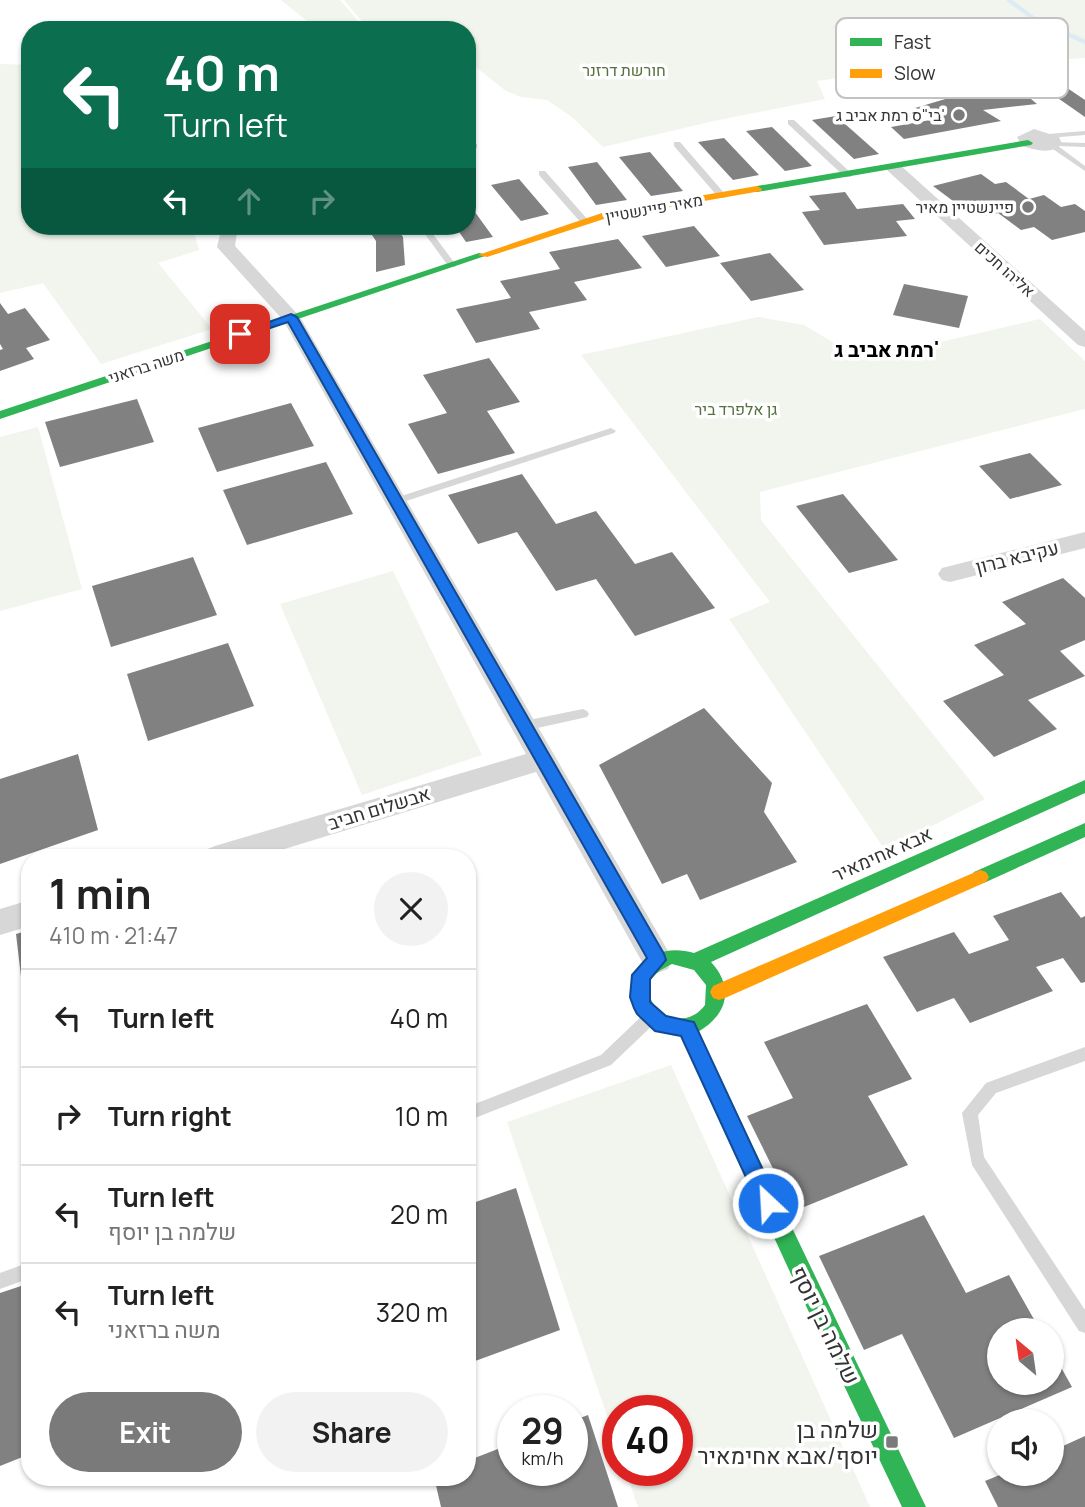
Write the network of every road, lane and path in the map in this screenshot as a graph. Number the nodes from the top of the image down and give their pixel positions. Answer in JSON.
{"nodes":[{"id":1,"x":791,"y":122,"type":"dead end"},
{"id":2,"x":1085,"y":133,"type":"edge"},
{"id":3,"x":1051,"y":142,"type":"junction"},
{"id":4,"x":1028,"y":143,"type":"joint"},
{"id":5,"x":677,"y":144,"type":"dead end"},
{"id":6,"x":1085,"y":145,"type":"edge"},
{"id":7,"x":894,"y":167,"type":"junction"},
{"id":8,"x":1085,"y":169,"type":"edge"},
{"id":9,"x":542,"y":173,"type":"dead end"},
{"id":10,"x":848,"y":175,"type":"junction"},
{"id":11,"x":722,"y":196,"type":"junction"},
{"id":12,"x":584,"y":222,"type":"junction"},
{"id":13,"x":228,"y":235,"type":"edge"},
{"id":14,"x":430,"y":235,"type":"edge"},
{"id":15,"x":452,"y":265,"type":"junction"},
{"id":16,"x":291,"y":317,"type":"junction"},
{"id":17,"x":1085,"y":341,"type":"edge"},
{"id":18,"x":0,"y":415,"type":"edge"},
{"id":19,"x":611,"y":431,"type":"dead end"},
{"id":20,"x":396,"y":501,"type":"junction"},
{"id":21,"x":1085,"y":540,"type":"edge"},
{"id":22,"x":950,"y":574,"type":"dead end"},
{"id":23,"x":583,"y":714,"type":"dead end"},
{"id":24,"x":524,"y":726,"type":"junction"},
{"id":25,"x":543,"y":759,"type":"junction"},
{"id":26,"x":1085,"y":786,"type":"edge"},
{"id":27,"x":1085,"y":830,"type":"edge"},
{"id":28,"x":245,"y":849,"type":"edge"},
{"id":29,"x":21,"y":916,"type":"edge"},
{"id":30,"x":0,"y":922,"type":"edge"},
{"id":31,"x":657,"y":960,"type":"junction"},
{"id":32,"x":696,"y":960,"type":"junction"},
{"id":33,"x":719,"y":992,"type":"junction"},
{"id":34,"x":651,"y":1017,"type":"junction"},
{"id":35,"x":687,"y":1028,"type":"junction"},
{"id":36,"x":1085,"y":1054,"type":"edge"},
{"id":37,"x":476,"y":1111,"type":"edge"},
{"id":38,"x":21,"y":1273,"type":"edge"},
{"id":39,"x":0,"y":1280,"type":"edge"},
{"id":40,"x":1085,"y":1325,"type":"edge"},
{"id":41,"x":914,"y":1507,"type":"edge"}],
"edges":[{"from":1,"to":10,"type":"lane"},
{"from":2,"to":3,"type":"lane"},
{"from":3,"to":4,"type":"street"},
{"from":3,"to":6,"type":"lane"},
{"from":3,"to":8,"type":"lane"},
{"from":4,"to":7,"type":"street","name":"מאיר פיינשטיין"},
{"from":5,"to":11,"type":"lane"},
{"from":7,"to":10,"type":"street","name":"מאיר פיינשטיין"},
{"from":7,"to":17,"type":"street","name":"אליהו חכים"},
{"from":9,"to":12,"type":"lane"},
{"from":10,"to":11,"type":"street","name":"מאיר פיינשטיין"},
{"from":11,"to":12,"type":"street","name":"מאיר פיינשטיין"},
{"from":12,"to":15,"type":"street","name":"מאיר פיינשטיין"},
{"from":13,"to":16,"type":"street"},
{"from":14,"to":15,"type":"lane"},
{"from":15,"to":16,"type":"street","name":"מאיר פיינשטיין"},
{"from":16,"to":18,"type":"street","name":"משה ברזאני"},
{"from":16,"to":20,"type":"street"},
{"from":19,"to":20,"type":"lane"},
{"from":20,"to":24,"type":"street"},
{"from":21,"to":22,"type":"street","name":"עקיבא ברון"},
{"from":23,"to":24,"type":"lane"},
{"from":24,"to":25,"type":"street"},
{"from":25,"to":28,"type":"street","name":"אבשלום חביב"},
{"from":25,"to":31,"type":"street"},
{"from":26,"to":32,"type":"street","name":"אבא אחימאיר"},
{"from":27,"to":33,"type":"street"},
{"from":29,"to":30,"type":"street"},
{"from":31,"to":32,"type":"street"},
{"from":31,"to":34,"type":"street"},
{"from":32,"to":33,"type":"street"},
{"from":33,"to":35,"type":"street"},
{"from":34,"to":35,"type":"street"},
{"from":34,"to":37,"type":"lane"},
{"from":35,"to":41,"type":"street","name":"שלמה בן יוסף"},
{"from":36,"to":40,"type":"lane"},
{"from":38,"to":39,"type":"lane"}]}
